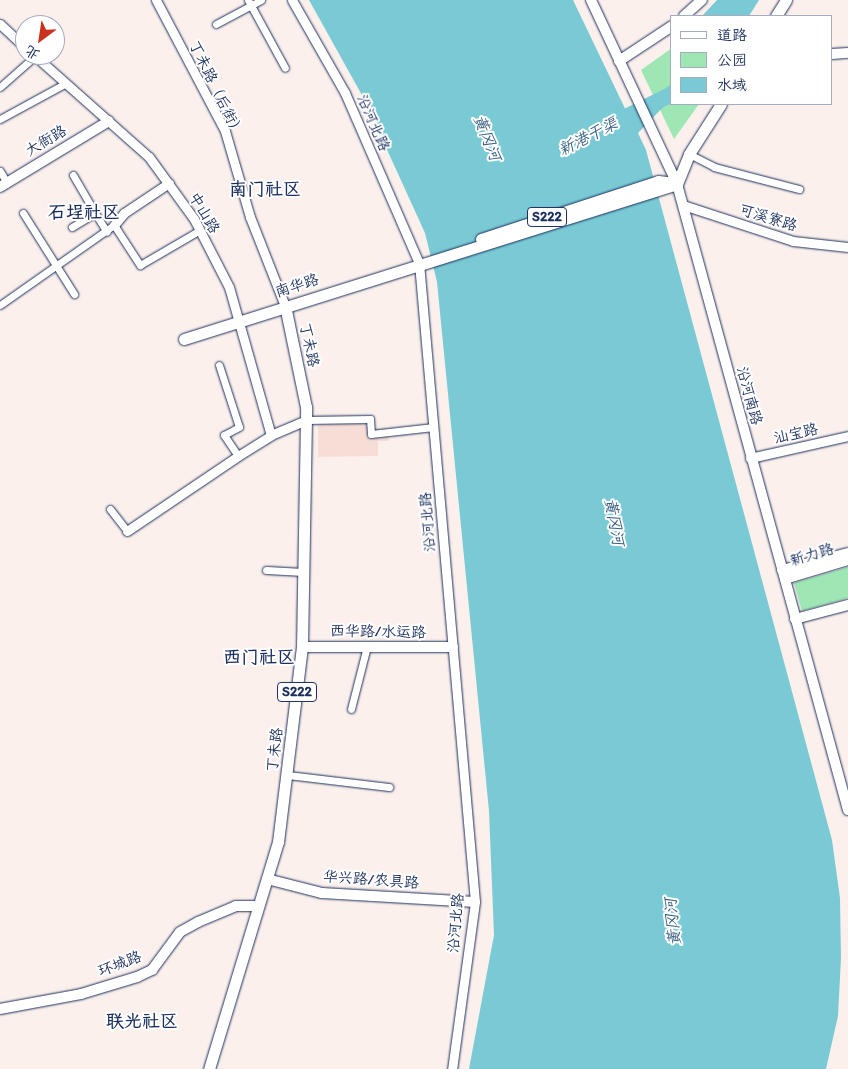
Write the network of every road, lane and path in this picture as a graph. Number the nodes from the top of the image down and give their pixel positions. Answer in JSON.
{"nodes":[{"id":1,"x":156,"y":0,"type":"edge"},
{"id":2,"x":262,"y":0,"type":"edge"},
{"id":3,"x":292,"y":0,"type":"edge"},
{"id":4,"x":591,"y":0,"type":"edge"},
{"id":5,"x":702,"y":0,"type":"edge"},
{"id":6,"x":786,"y":0,"type":"edge"},
{"id":7,"x":249,"y":3,"type":"edge"},
{"id":8,"x":685,"y":15,"type":"edge"},
{"id":9,"x":777,"y":15,"type":"edge"},
{"id":10,"x":0,"y":24,"type":"edge"},
{"id":11,"x":216,"y":24,"type":"dead end"},
{"id":12,"x":670,"y":27,"type":"edge"},
{"id":13,"x":15,"y":38,"type":"edge"},
{"id":14,"x":848,"y":53,"type":"edge"},
{"id":15,"x":833,"y":54,"type":"edge"},
{"id":16,"x":619,"y":61,"type":"junction"},
{"id":17,"x":23,"y":65,"type":"edge"},
{"id":18,"x":45,"y":65,"type":"edge"},
{"id":19,"x":285,"y":68,"type":"dead end"},
{"id":20,"x":66,"y":83,"type":"junction"},
{"id":21,"x":0,"y":87,"type":"edge"},
{"id":22,"x":720,"y":105,"type":"edge"},
{"id":23,"x":0,"y":119,"type":"edge"},
{"id":24,"x":108,"y":121,"type":"junction"},
{"id":25,"x":689,"y":154,"type":"junction"},
{"id":26,"x":0,"y":171,"type":"edge"},
{"id":27,"x":73,"y":175,"type":"dead end"},
{"id":28,"x":169,"y":183,"type":"junction"},
{"id":29,"x":677,"y":184,"type":"junction"},
{"id":30,"x":3,"y":185,"type":"edge"},
{"id":31,"x":799,"y":188,"type":"dead end"},
{"id":32,"x":683,"y":205,"type":"junction"},
{"id":33,"x":23,"y":213,"type":"dead end"},
{"id":34,"x":95,"y":213,"type":"junction"},
{"id":35,"x":114,"y":225,"type":"junction"},
{"id":36,"x":72,"y":227,"type":"dead end"},
{"id":37,"x":200,"y":230,"type":"junction"},
{"id":38,"x":107,"y":232,"type":"junction"},
{"id":39,"x":848,"y":247,"type":"edge"},
{"id":40,"x":419,"y":263,"type":"junction"},
{"id":41,"x":58,"y":266,"type":"junction"},
{"id":42,"x":74,"y":294,"type":"dead end"},
{"id":43,"x":0,"y":305,"type":"edge"},
{"id":44,"x":285,"y":306,"type":"junction"},
{"id":45,"x":238,"y":321,"type":"junction"},
{"id":46,"x":184,"y":339,"type":"dead end"},
{"id":47,"x":219,"y":365,"type":"dead end"},
{"id":48,"x":306,"y":420,"type":"junction"},
{"id":49,"x":434,"y":427,"type":"junction"},
{"id":50,"x":271,"y":435,"type":"junction"},
{"id":51,"x":848,"y":436,"type":"edge"},
{"id":52,"x":238,"y":456,"type":"junction"},
{"id":53,"x":750,"y":458,"type":"junction"},
{"id":54,"x":110,"y":509,"type":"dead end"},
{"id":55,"x":127,"y":531,"type":"joint"},
{"id":56,"x":848,"y":553,"type":"edge"},
{"id":57,"x":848,"y":560,"type":"edge"},
{"id":58,"x":266,"y":570,"type":"dead end"},
{"id":59,"x":304,"y":572,"type":"junction"},
{"id":60,"x":783,"y":575,"type":"junction"},
{"id":61,"x":848,"y":605,"type":"edge"},
{"id":62,"x":795,"y":619,"type":"junction"},
{"id":63,"x":367,"y":646,"type":"junction"},
{"id":64,"x":302,"y":647,"type":"junction"},
{"id":65,"x":453,"y":647,"type":"junction"},
{"id":66,"x":351,"y":708,"type":"dead end"},
{"id":67,"x":287,"y":775,"type":"junction"},
{"id":68,"x":389,"y":787,"type":"dead end"},
{"id":69,"x":847,"y":798,"type":"edge"},
{"id":70,"x":848,"y":810,"type":"edge"},
{"id":71,"x":267,"y":879,"type":"junction"},
{"id":72,"x":475,"y":902,"type":"junction"},
{"id":73,"x":259,"y":906,"type":"junction"},
{"id":74,"x":0,"y":1010,"type":"edge"},
{"id":75,"x":209,"y":1069,"type":"edge"},
{"id":76,"x":452,"y":1069,"type":"edge"}],
"edges":[{"from":1,"to":44,"type":"street","name":"丁未路（后街）"},
{"from":2,"to":7,"type":"street"},
{"from":3,"to":40,"type":"street","name":"沿河北路"},
{"from":4,"to":16,"type":"main road","name":"沿河南路"},
{"from":5,"to":8,"type":"main road"},
{"from":6,"to":9,"type":"main road"},
{"from":7,"to":11,"type":"street"},
{"from":7,"to":19,"type":"street"},
{"from":10,"to":13,"type":"street"},
{"from":12,"to":16,"type":"main road"},
{"from":14,"to":15,"type":"main road"},
{"from":16,"to":29,"type":"main road","name":"沿河南路"},
{"from":17,"to":21,"type":"street"},
{"from":18,"to":20,"type":"street","name":"中山路"},
{"from":20,"to":23,"type":"street"},
{"from":20,"to":24,"type":"street","name":"中山路"},
{"from":22,"to":25,"type":"main road"},
{"from":24,"to":28,"type":"street","name":"中山路"},
{"from":24,"to":30,"type":"main road","name":"大衙路"},
{"from":25,"to":29,"type":"main road"},
{"from":25,"to":31,"type":"street"},
{"from":26,"to":30,"type":"street"},
{"from":27,"to":34,"type":"street"},
{"from":28,"to":35,"type":"street"},
{"from":28,"to":37,"type":"street","name":"中山路"},
{"from":29,"to":32,"type":"main road","name":"沿河南路"},
{"from":29,"to":40,"type":"main road","number":"S222"},
{"from":32,"to":39,"type":"street","name":"可溪寮路"},
{"from":32,"to":53,"type":"main road","name":"沿河南路"},
{"from":33,"to":41,"type":"street"},
{"from":34,"to":36,"type":"street"},
{"from":34,"to":38,"type":"street"},
{"from":35,"to":37,"type":"street"},
{"from":35,"to":38,"type":"street"},
{"from":37,"to":45,"type":"street","name":"中山路"},
{"from":38,"to":41,"type":"street"},
{"from":40,"to":44,"type":"main road","name":"南华路","number":"S222"},
{"from":40,"to":49,"type":"street","name":"沿河北路"},
{"from":41,"to":42,"type":"street"},
{"from":41,"to":43,"type":"street"},
{"from":44,"to":45,"type":"main road","name":"南华路","number":"S222"},
{"from":44,"to":48,"type":"main road","name":"丁未路","number":"S222"},
{"from":45,"to":46,"type":"main road","name":"南华路","number":"S222"},
{"from":45,"to":50,"type":"street","name":"中山路"},
{"from":47,"to":52,"type":"street"},
{"from":48,"to":49,"type":"street"},
{"from":48,"to":50,"type":"street"},
{"from":48,"to":59,"type":"main road","name":"丁未路","number":"S222"},
{"from":49,"to":65,"type":"street","name":"沿河北路"},
{"from":50,"to":52,"type":"street"},
{"from":51,"to":53,"type":"street","name":"汕宝路"},
{"from":52,"to":55,"type":"street"},
{"from":53,"to":60,"type":"main road","name":"沿河南路"},
{"from":54,"to":55,"type":"street"},
{"from":56,"to":60,"type":"main road"},
{"from":57,"to":60,"type":"main road","name":"新力路"},
{"from":58,"to":59,"type":"street"},
{"from":59,"to":64,"type":"main road","name":"丁未路","number":"S222"},
{"from":60,"to":62,"type":"main road","name":"沿河南路"},
{"from":61,"to":62,"type":"main road"},
{"from":62,"to":69,"type":"main road","name":"沿河南路"},
{"from":63,"to":64,"type":"main road","name":"西华路/水运路"},
{"from":63,"to":65,"type":"main road","name":"西华路/水运路"},
{"from":63,"to":66,"type":"street"},
{"from":64,"to":67,"type":"main road","name":"丁未路","number":"S222"},
{"from":65,"to":72,"type":"street","name":"沿河北路"},
{"from":67,"to":68,"type":"street"},
{"from":67,"to":71,"type":"main road","name":"丁未路","number":"S222"},
{"from":69,"to":70,"type":"main road","name":"沿河南路"},
{"from":71,"to":72,"type":"main road","name":"华兴路/农具路"},
{"from":71,"to":73,"type":"main road","name":"丁未路","number":"S222"},
{"from":72,"to":76,"type":"street","name":"沿河北路"},
{"from":73,"to":74,"type":"main road","name":"环城路"},
{"from":73,"to":75,"type":"main road","name":"丁未路","number":"S222"}]}
